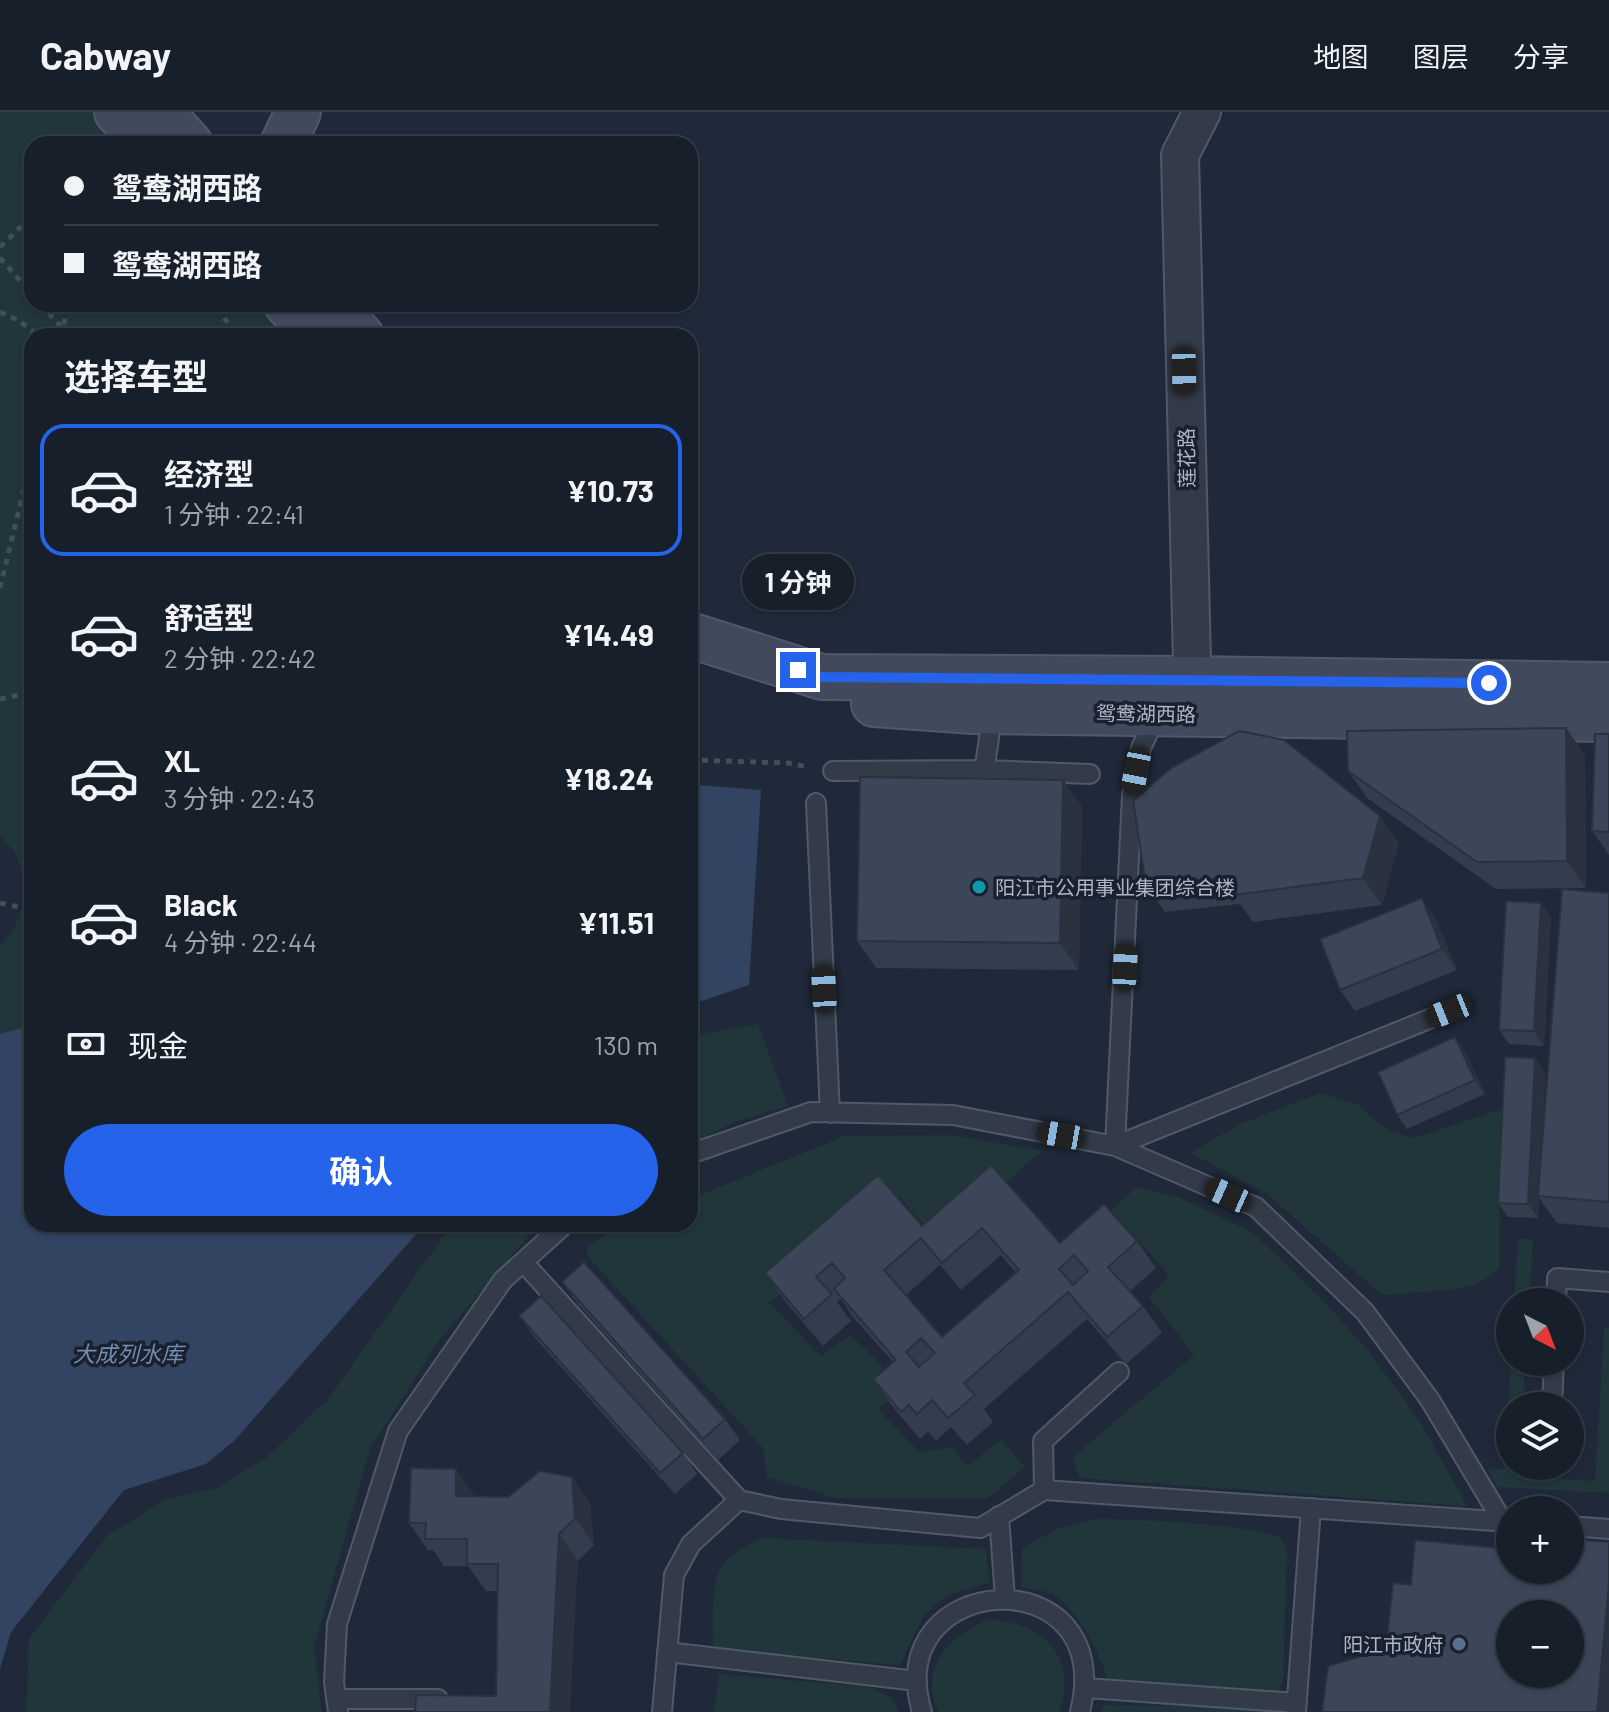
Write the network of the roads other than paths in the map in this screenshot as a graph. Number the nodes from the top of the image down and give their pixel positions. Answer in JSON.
{"nodes":[{"id":1,"x":117,"y":112,"type":"edge"},
{"id":2,"x":161,"y":112,"type":"edge"},
{"id":3,"x":298,"y":112,"type":"edge"},
{"id":4,"x":1202,"y":112,"type":"edge"},
{"id":5,"x":138,"y":136,"type":"edge"},
{"id":6,"x":183,"y":136,"type":"edge"},
{"id":7,"x":287,"y":136,"type":"edge"},
{"id":8,"x":294,"y":312,"type":"edge"},
{"id":9,"x":340,"y":312,"type":"edge"},
{"id":10,"x":308,"y":328,"type":"edge"},
{"id":11,"x":354,"y":328,"type":"edge"},
{"id":12,"x":698,"y":638,"type":"edge"},
{"id":13,"x":698,"y":665,"type":"edge"},
{"id":14,"x":1609,"y":685,"type":"edge"},
{"id":15,"x":1180,"y":702,"type":"junction"},
{"id":16,"x":993,"y":711,"type":"junction"},
{"id":17,"x":1609,"y":719,"type":"edge"},
{"id":18,"x":833,"y":771,"type":"dead end"},
{"id":19,"x":1090,"y":774,"type":"dead end"},
{"id":20,"x":983,"y":777,"type":"junction"},
{"id":21,"x":816,"y":803,"type":"dead end"},
{"id":22,"x":1449,"y":1011,"type":"dead end"},
{"id":23,"x":830,"y":1113,"type":"junction"},
{"id":24,"x":1115,"y":1146,"type":"junction"},
{"id":25,"x":698,"y":1151,"type":"edge"},
{"id":26,"x":556,"y":1232,"type":"edge"},
{"id":27,"x":523,"y":1262,"type":"junction"},
{"id":28,"x":1609,"y":1282,"type":"edge"},
{"id":29,"x":1557,"y":1288,"type":"edge"},
{"id":30,"x":1119,"y":1372,"type":"dead end"},
{"id":31,"x":1044,"y":1490,"type":"junction"},
{"id":32,"x":739,"y":1500,"type":"junction"},
{"id":33,"x":1496,"y":1505,"type":"edge"},
{"id":34,"x":1311,"y":1508,"type":"junction"},
{"id":35,"x":999,"y":1516,"type":"junction"},
{"id":36,"x":1496,"y":1521,"type":"edge"},
{"id":37,"x":1584,"y":1527,"type":"edge"},
{"id":38,"x":1609,"y":1529,"type":"edge"},
{"id":39,"x":1005,"y":1598,"type":"junction"},
{"id":40,"x":667,"y":1652,"type":"junction"},
{"id":41,"x":917,"y":1681,"type":"junction"},
{"id":42,"x":1086,"y":1688,"type":"junction"},
{"id":43,"x":456,"y":1698,"type":"edge"},
{"id":44,"x":337,"y":1706,"type":"edge"},
{"id":45,"x":1296,"y":1707,"type":"edge"},
{"id":46,"x":662,"y":1712,"type":"edge"},
{"id":47,"x":922,"y":1712,"type":"edge"},
{"id":48,"x":1080,"y":1712,"type":"edge"}],
"edges":[{"from":1,"to":5,"type":"main road"},
{"from":2,"to":6,"type":"main road"},
{"from":3,"to":7,"type":"main road"},
{"from":4,"to":15,"type":"street","name":"莲花路"},
{"from":8,"to":10,"type":"main road"},
{"from":9,"to":11,"type":"main road"},
{"from":12,"to":15,"type":"main road","name":"鸳鸯湖西路"},
{"from":13,"to":16,"type":"main road","name":"鸳鸯湖西路"},
{"from":14,"to":15,"type":"main road","name":"鸳鸯湖西路"},
{"from":15,"to":16,"type":"main road","name":"鸳鸯湖西路"},
{"from":15,"to":17,"type":"main road","name":"鸳鸯湖西路"},
{"from":15,"to":24,"type":"lane"},
{"from":16,"to":20,"type":"lane"},
{"from":18,"to":20,"type":"lane"},
{"from":19,"to":20,"type":"lane"},
{"from":21,"to":23,"type":"lane"},
{"from":22,"to":24,"type":"lane"},
{"from":23,"to":24,"type":"lane"},
{"from":23,"to":25,"type":"lane"},
{"from":24,"to":33,"type":"lane"},
{"from":26,"to":27,"type":"lane"},
{"from":27,"to":32,"type":"lane"},
{"from":27,"to":44,"type":"lane"},
{"from":28,"to":29,"type":"lane"},
{"from":30,"to":31,"type":"lane"},
{"from":31,"to":34,"type":"lane"},
{"from":31,"to":35,"type":"lane"},
{"from":32,"to":35,"type":"lane"},
{"from":32,"to":40,"type":"lane"},
{"from":34,"to":36,"type":"lane"},
{"from":34,"to":45,"type":"lane"},
{"from":35,"to":39,"type":"lane"},
{"from":37,"to":38,"type":"lane"},
{"from":39,"to":41,"type":"lane"},
{"from":39,"to":42,"type":"lane"},
{"from":40,"to":41,"type":"lane"},
{"from":40,"to":46,"type":"lane"},
{"from":41,"to":47,"type":"lane"},
{"from":42,"to":45,"type":"lane"},
{"from":42,"to":48,"type":"lane"},
{"from":43,"to":44,"type":"lane"}]}
